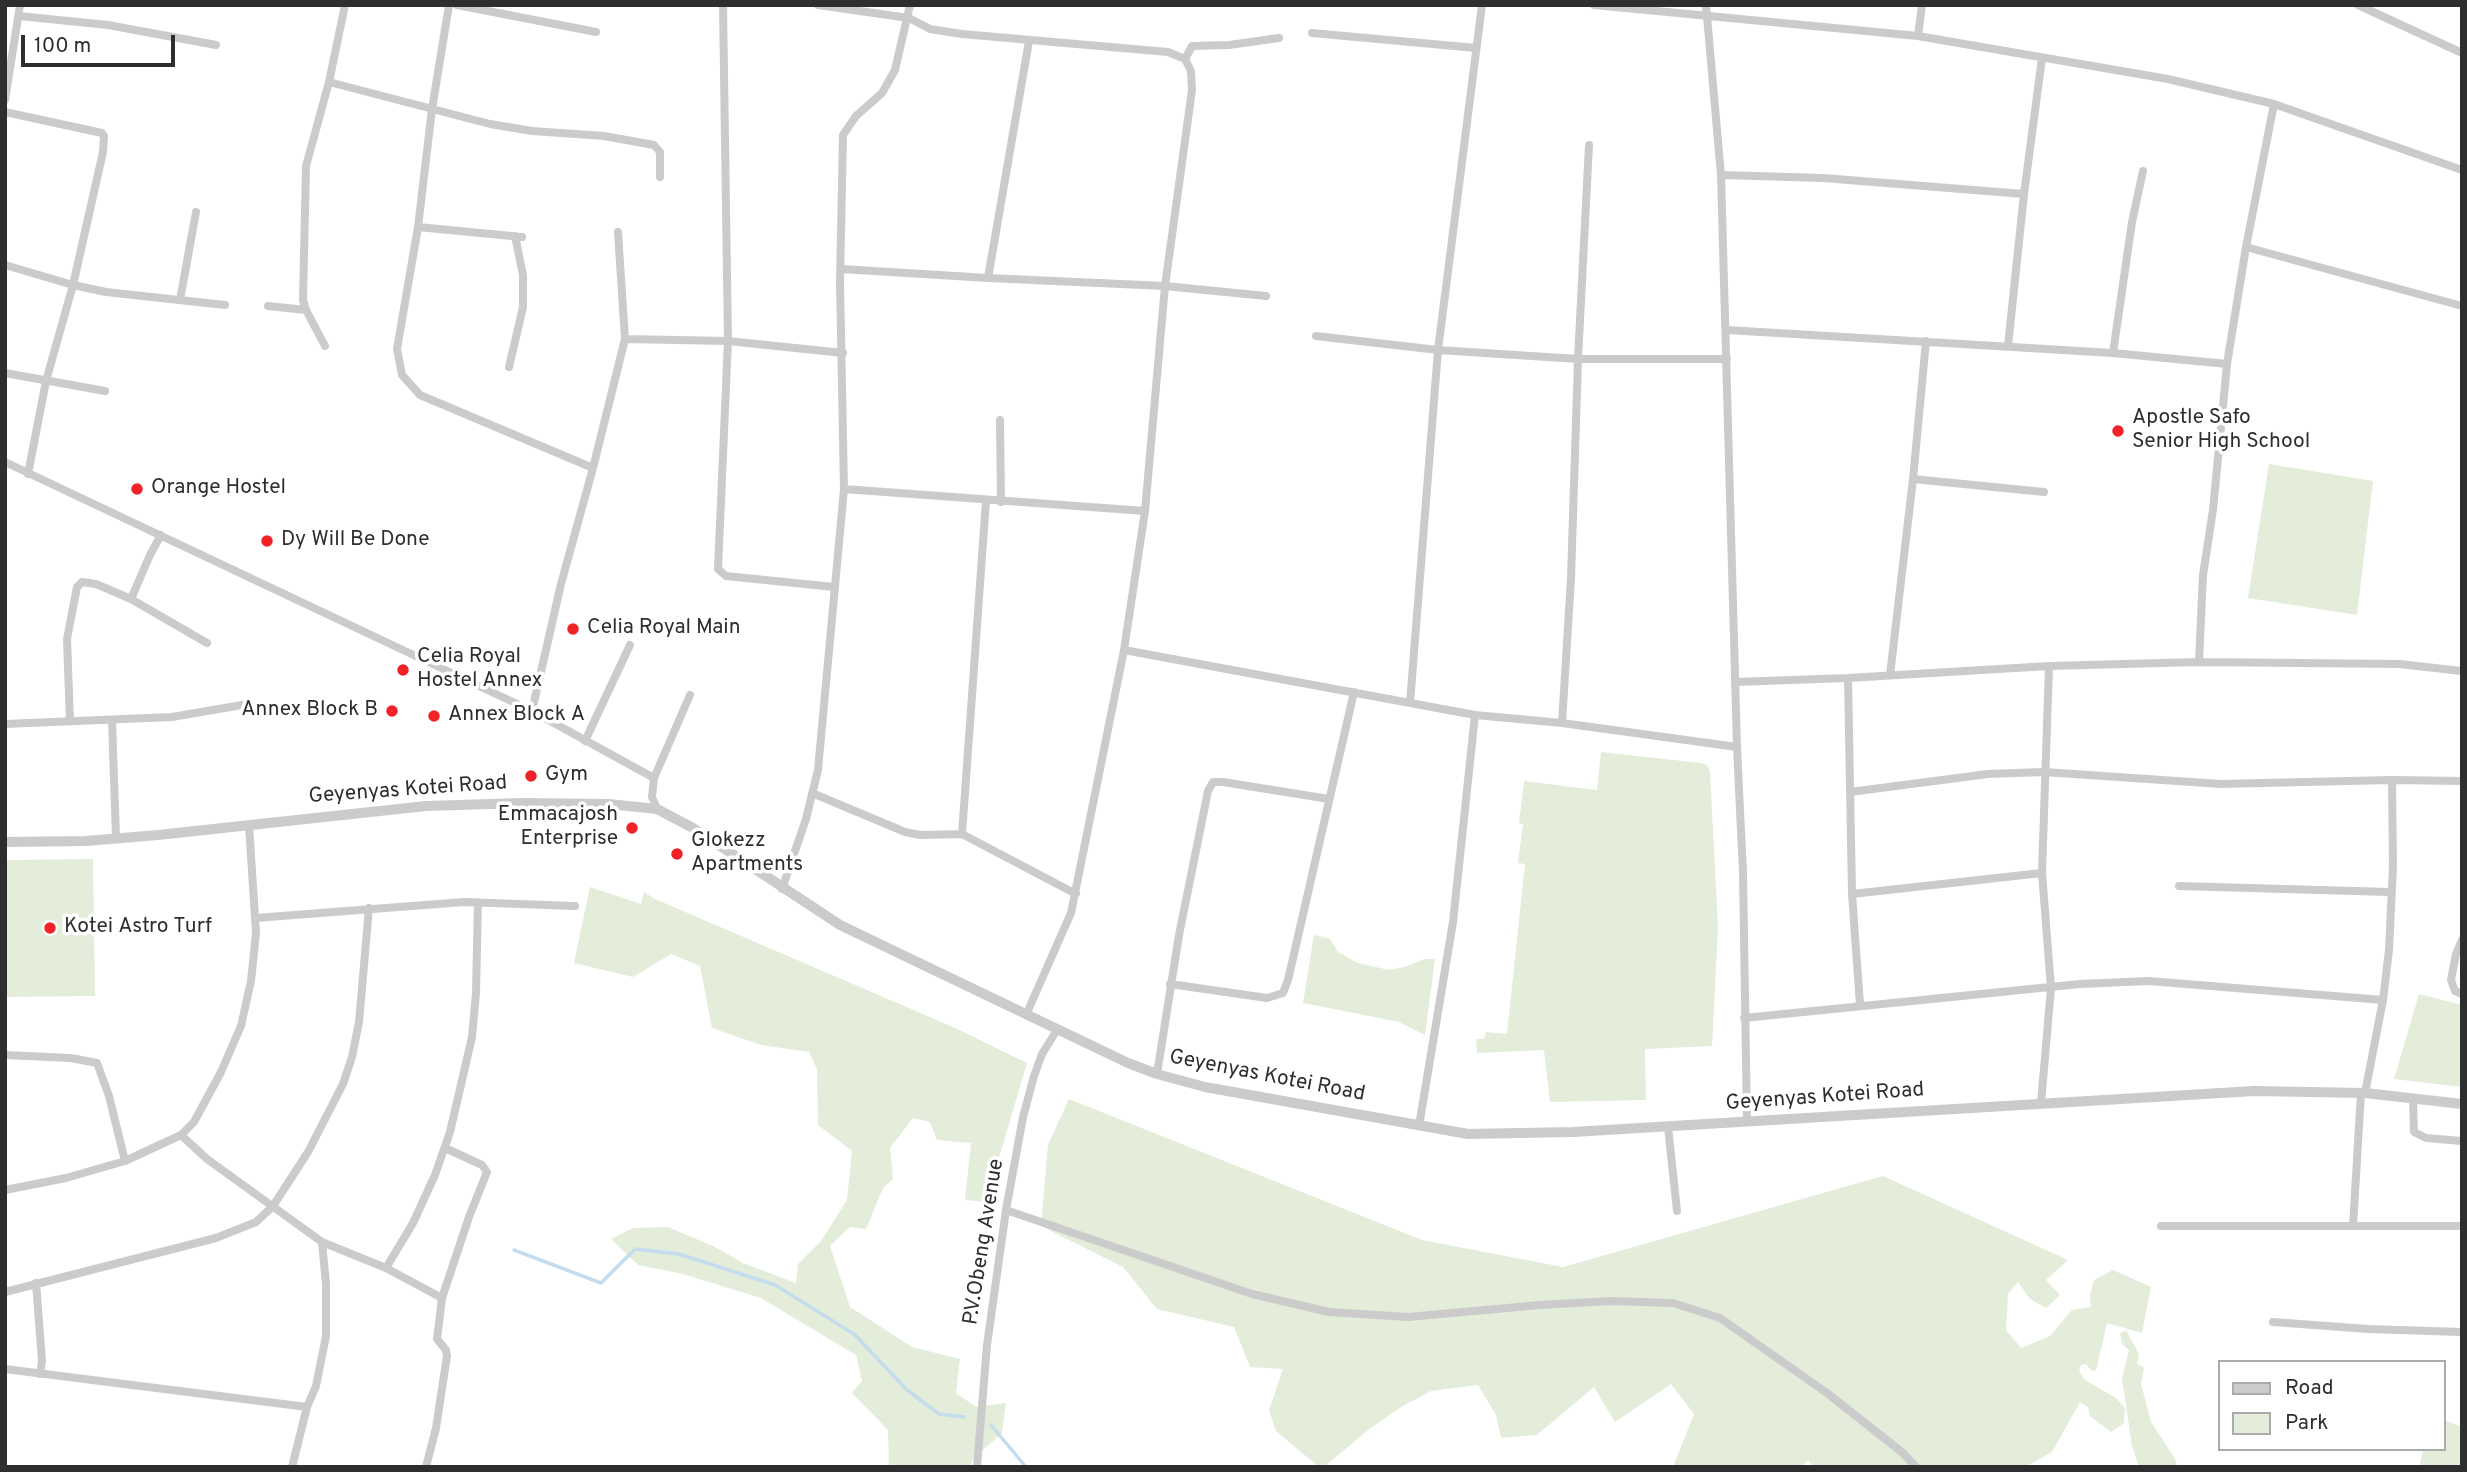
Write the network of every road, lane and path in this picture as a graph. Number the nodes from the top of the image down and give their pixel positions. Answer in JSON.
{"nodes":[{"id":1,"x":20,"y":5,"type":"edge"},
{"id":2,"x":345,"y":5,"type":"edge"},
{"id":3,"x":449,"y":5,"type":"edge"},
{"id":4,"x":457,"y":5,"type":"edge"},
{"id":5,"x":723,"y":5,"type":"edge"},
{"id":6,"x":818,"y":5,"type":"edge"},
{"id":7,"x":910,"y":5,"type":"edge"},
{"id":8,"x":1482,"y":5,"type":"edge"},
{"id":9,"x":1594,"y":5,"type":"edge"},
{"id":10,"x":1706,"y":5,"type":"edge"},
{"id":11,"x":1922,"y":5,"type":"edge"},
{"id":12,"x":2358,"y":5,"type":"edge"},
{"id":13,"x":19,"y":16,"type":"junction"},
{"id":14,"x":1707,"y":16,"type":"junction"},
{"id":15,"x":909,"y":18,"type":"junction"},
{"id":16,"x":596,"y":32,"type":"dead end"},
{"id":17,"x":1312,"y":33,"type":"dead end"},
{"id":18,"x":1918,"y":36,"type":"junction"},
{"id":19,"x":1279,"y":38,"type":"dead end"},
{"id":20,"x":1028,"y":41,"type":"junction"},
{"id":21,"x":216,"y":45,"type":"dead end"},
{"id":22,"x":1476,"y":48,"type":"junction"},
{"id":23,"x":2462,"y":53,"type":"edge"},
{"id":24,"x":2042,"y":58,"type":"junction"},
{"id":25,"x":1185,"y":59,"type":"junction"},
{"id":26,"x":329,"y":82,"type":"junction"},
{"id":27,"x":5,"y":98,"type":"edge"},
{"id":28,"x":2274,"y":104,"type":"junction"},
{"id":29,"x":432,"y":109,"type":"junction"},
{"id":30,"x":5,"y":112,"type":"edge"},
{"id":31,"x":1589,"y":145,"type":"dead end"},
{"id":32,"x":2462,"y":170,"type":"edge"},
{"id":33,"x":2143,"y":171,"type":"dead end"},
{"id":34,"x":1721,"y":175,"type":"junction"},
{"id":35,"x":660,"y":177,"type":"dead end"},
{"id":36,"x":2024,"y":194,"type":"junction"},
{"id":37,"x":196,"y":212,"type":"dead end"},
{"id":38,"x":418,"y":227,"type":"junction"},
{"id":39,"x":618,"y":232,"type":"dead end"},
{"id":40,"x":2246,"y":247,"type":"junction"},
{"id":41,"x":5,"y":265,"type":"edge"},
{"id":42,"x":841,"y":269,"type":"junction"},
{"id":43,"x":988,"y":278,"type":"junction"},
{"id":44,"x":72,"y":285,"type":"junction"},
{"id":45,"x":1166,"y":286,"type":"junction"},
{"id":46,"x":1266,"y":296,"type":"dead end"},
{"id":47,"x":180,"y":300,"type":"junction"},
{"id":48,"x":225,"y":305,"type":"dead end"},
{"id":49,"x":268,"y":306,"type":"dead end"},
{"id":50,"x":2462,"y":306,"type":"edge"},
{"id":51,"x":306,"y":310,"type":"junction"},
{"id":52,"x":1727,"y":330,"type":"junction"},
{"id":53,"x":1316,"y":336,"type":"dead end"},
{"id":54,"x":625,"y":339,"type":"junction"},
{"id":55,"x":728,"y":341,"type":"junction"},
{"id":56,"x":1926,"y":341,"type":"junction"},
{"id":57,"x":325,"y":345,"type":"dead end"},
{"id":58,"x":2008,"y":346,"type":"junction"},
{"id":59,"x":1438,"y":350,"type":"junction"},
{"id":60,"x":843,"y":353,"type":"junction"},
{"id":61,"x":2113,"y":353,"type":"junction"},
{"id":62,"x":1578,"y":359,"type":"junction"},
{"id":63,"x":1727,"y":359,"type":"junction"},
{"id":64,"x":2227,"y":364,"type":"junction"},
{"id":65,"x":509,"y":367,"type":"dead end"},
{"id":66,"x":5,"y":373,"type":"edge"},
{"id":67,"x":47,"y":381,"type":"junction"},
{"id":68,"x":105,"y":391,"type":"dead end"},
{"id":69,"x":1000,"y":420,"type":"dead end"},
{"id":70,"x":5,"y":462,"type":"edge"},
{"id":71,"x":593,"y":468,"type":"junction"},
{"id":72,"x":28,"y":474,"type":"junction"},
{"id":73,"x":1913,"y":479,"type":"junction"},
{"id":74,"x":844,"y":489,"type":"junction"},
{"id":75,"x":2044,"y":492,"type":"dead end"},
{"id":76,"x":986,"y":501,"type":"junction"},
{"id":77,"x":1000,"y":502,"type":"junction"},
{"id":78,"x":1145,"y":510,"type":"junction"},
{"id":79,"x":161,"y":534,"type":"junction"},
{"id":80,"x":834,"y":587,"type":"junction"},
{"id":81,"x":131,"y":598,"type":"junction"},
{"id":82,"x":207,"y":643,"type":"dead end"},
{"id":83,"x":630,"y":645,"type":"dead end"},
{"id":84,"x":1124,"y":650,"type":"junction"},
{"id":85,"x":2199,"y":662,"type":"junction"},
{"id":86,"x":2049,"y":666,"type":"junction"},
{"id":87,"x":2462,"y":671,"type":"edge"},
{"id":88,"x":1890,"y":675,"type":"junction"},
{"id":89,"x":1848,"y":678,"type":"junction"},
{"id":90,"x":1735,"y":682,"type":"junction"},
{"id":91,"x":1354,"y":692,"type":"junction"},
{"id":92,"x":690,"y":695,"type":"dead end"},
{"id":93,"x":1410,"y":703,"type":"junction"},
{"id":94,"x":242,"y":705,"type":"dead end"},
{"id":95,"x":532,"y":711,"type":"junction"},
{"id":96,"x":1475,"y":715,"type":"junction"},
{"id":97,"x":112,"y":720,"type":"junction"},
{"id":98,"x":70,"y":721,"type":"junction"},
{"id":99,"x":1562,"y":723,"type":"junction"},
{"id":100,"x":5,"y":724,"type":"edge"},
{"id":101,"x":585,"y":741,"type":"junction"},
{"id":102,"x":1737,"y":747,"type":"junction"},
{"id":103,"x":2044,"y":772,"type":"junction"},
{"id":104,"x":654,"y":778,"type":"junction"},
{"id":105,"x":2392,"y":780,"type":"junction"},
{"id":106,"x":2462,"y":781,"type":"edge"},
{"id":107,"x":1850,"y":792,"type":"junction"},
{"id":108,"x":813,"y":793,"type":"junction"},
{"id":109,"x":1329,"y":799,"type":"junction"},
{"id":110,"x":657,"y":809,"type":"junction"},
{"id":111,"x":249,"y":825,"type":"junction"},
{"id":112,"x":962,"y":834,"type":"junction"},
{"id":113,"x":116,"y":838,"type":"junction"},
{"id":114,"x":5,"y":842,"type":"edge"},
{"id":115,"x":2042,"y":873,"type":"junction"},
{"id":116,"x":2179,"y":886,"type":"dead end"},
{"id":117,"x":782,"y":888,"type":"junction"},
{"id":118,"x":2390,"y":892,"type":"junction"},
{"id":119,"x":1076,"y":894,"type":"junction"},
{"id":120,"x":1852,"y":894,"type":"junction"},
{"id":121,"x":478,"y":902,"type":"junction"},
{"id":122,"x":575,"y":906,"type":"dead end"},
{"id":123,"x":369,"y":908,"type":"junction"},
{"id":124,"x":255,"y":918,"type":"junction"},
{"id":125,"x":2462,"y":940,"type":"edge"},
{"id":126,"x":1170,"y":984,"type":"junction"},
{"id":127,"x":2051,"y":988,"type":"junction"},
{"id":128,"x":2462,"y":995,"type":"edge"},
{"id":129,"x":2383,"y":1000,"type":"junction"},
{"id":130,"x":1860,"y":1005,"type":"junction"},
{"id":131,"x":1026,"y":1015,"type":"junction"},
{"id":132,"x":1744,"y":1018,"type":"junction"},
{"id":133,"x":1057,"y":1030,"type":"junction"},
{"id":134,"x":5,"y":1055,"type":"edge"},
{"id":135,"x":1157,"y":1074,"type":"junction"},
{"id":136,"x":2363,"y":1093,"type":"junction"},
{"id":137,"x":2413,"y":1098,"type":"junction"},
{"id":138,"x":2041,"y":1103,"type":"junction"},
{"id":139,"x":2462,"y":1104,"type":"edge"},
{"id":140,"x":1747,"y":1122,"type":"junction"},
{"id":141,"x":1419,"y":1126,"type":"junction"},
{"id":142,"x":1668,"y":1127,"type":"junction"},
{"id":143,"x":181,"y":1135,"type":"junction"},
{"id":144,"x":2462,"y":1142,"type":"edge"},
{"id":145,"x":445,"y":1148,"type":"junction"},
{"id":146,"x":125,"y":1161,"type":"junction"},
{"id":147,"x":5,"y":1190,"type":"edge"},
{"id":148,"x":273,"y":1206,"type":"junction"},
{"id":149,"x":1006,"y":1210,"type":"junction"},
{"id":150,"x":1677,"y":1211,"type":"dead end"},
{"id":151,"x":2161,"y":1226,"type":"dead end"},
{"id":152,"x":2353,"y":1226,"type":"junction"},
{"id":153,"x":2462,"y":1226,"type":"edge"},
{"id":154,"x":322,"y":1242,"type":"junction"},
{"id":155,"x":386,"y":1268,"type":"junction"},
{"id":156,"x":36,"y":1283,"type":"junction"},
{"id":157,"x":5,"y":1292,"type":"edge"},
{"id":158,"x":442,"y":1298,"type":"junction"},
{"id":159,"x":2273,"y":1322,"type":"dead end"},
{"id":160,"x":2462,"y":1332,"type":"edge"},
{"id":161,"x":5,"y":1369,"type":"edge"},
{"id":162,"x":40,"y":1374,"type":"junction"},
{"id":163,"x":307,"y":1407,"type":"junction"},
{"id":164,"x":292,"y":1467,"type":"edge"},
{"id":165,"x":426,"y":1467,"type":"edge"},
{"id":166,"x":977,"y":1467,"type":"edge"},
{"id":167,"x":1916,"y":1467,"type":"edge"}],
"edges":[{"from":1,"to":13,"type":"street"},
{"from":2,"to":26,"type":"street"},
{"from":3,"to":29,"type":"street"},
{"from":4,"to":16,"type":"street"},
{"from":5,"to":55,"type":"street"},
{"from":6,"to":15,"type":"street"},
{"from":7,"to":15,"type":"street"},
{"from":8,"to":22,"type":"street"},
{"from":9,"to":14,"type":"street"},
{"from":10,"to":14,"type":"street"},
{"from":11,"to":18,"type":"street"},
{"from":12,"to":23,"type":"street"},
{"from":13,"to":21,"type":"street"},
{"from":13,"to":27,"type":"street"},
{"from":14,"to":18,"type":"street"},
{"from":14,"to":34,"type":"street"},
{"from":15,"to":20,"type":"street"},
{"from":15,"to":42,"type":"street"},
{"from":17,"to":22,"type":"street"},
{"from":18,"to":24,"type":"street"},
{"from":19,"to":25,"type":"street"},
{"from":20,"to":25,"type":"street"},
{"from":20,"to":43,"type":"street"},
{"from":22,"to":59,"type":"street"},
{"from":24,"to":28,"type":"street"},
{"from":24,"to":36,"type":"street"},
{"from":25,"to":45,"type":"street"},
{"from":26,"to":29,"type":"street"},
{"from":26,"to":51,"type":"street"},
{"from":28,"to":32,"type":"street"},
{"from":28,"to":40,"type":"street"},
{"from":29,"to":35,"type":"street"},
{"from":29,"to":38,"type":"street"},
{"from":30,"to":44,"type":"street"},
{"from":31,"to":62,"type":"street"},
{"from":33,"to":61,"type":"street"},
{"from":34,"to":36,"type":"street"},
{"from":34,"to":52,"type":"street"},
{"from":36,"to":58,"type":"street"},
{"from":37,"to":47,"type":"street"},
{"from":38,"to":65,"type":"street"},
{"from":38,"to":71,"type":"street"},
{"from":39,"to":54,"type":"street"},
{"from":40,"to":50,"type":"street"},
{"from":40,"to":64,"type":"street"},
{"from":41,"to":44,"type":"street"},
{"from":42,"to":43,"type":"street"},
{"from":42,"to":60,"type":"street"},
{"from":43,"to":45,"type":"street"},
{"from":44,"to":47,"type":"street"},
{"from":44,"to":67,"type":"street"},
{"from":45,"to":46,"type":"street"},
{"from":45,"to":78,"type":"street"},
{"from":47,"to":48,"type":"street"},
{"from":49,"to":51,"type":"street"},
{"from":51,"to":57,"type":"street"},
{"from":52,"to":56,"type":"street"},
{"from":52,"to":63,"type":"street"},
{"from":53,"to":59,"type":"street"},
{"from":54,"to":55,"type":"street"},
{"from":54,"to":71,"type":"street"},
{"from":55,"to":60,"type":"street"},
{"from":55,"to":80,"type":"street"},
{"from":56,"to":58,"type":"street"},
{"from":56,"to":73,"type":"street"},
{"from":58,"to":61,"type":"street"},
{"from":59,"to":62,"type":"street"},
{"from":59,"to":93,"type":"street"},
{"from":60,"to":74,"type":"street"},
{"from":61,"to":64,"type":"street"},
{"from":62,"to":63,"type":"street"},
{"from":62,"to":99,"type":"street"},
{"from":63,"to":90,"type":"street"},
{"from":64,"to":85,"type":"street"},
{"from":66,"to":67,"type":"street"},
{"from":67,"to":68,"type":"street"},
{"from":67,"to":72,"type":"street"},
{"from":69,"to":77,"type":"street"},
{"from":70,"to":72,"type":"street"},
{"from":71,"to":95,"type":"street"},
{"from":72,"to":79,"type":"street"},
{"from":73,"to":75,"type":"street"},
{"from":73,"to":88,"type":"street"},
{"from":74,"to":76,"type":"street"},
{"from":74,"to":80,"type":"street"},
{"from":76,"to":77,"type":"street"},
{"from":76,"to":112,"type":"street"},
{"from":77,"to":78,"type":"street"},
{"from":78,"to":84,"type":"street"},
{"from":79,"to":81,"type":"street"},
{"from":79,"to":95,"type":"street"},
{"from":80,"to":108,"type":"street"},
{"from":81,"to":82,"type":"street"},
{"from":81,"to":98,"type":"street"},
{"from":83,"to":101,"type":"street"},
{"from":84,"to":91,"type":"street"},
{"from":84,"to":119,"type":"street"},
{"from":85,"to":86,"type":"street"},
{"from":85,"to":87,"type":"street"},
{"from":86,"to":88,"type":"street"},
{"from":86,"to":103,"type":"street"},
{"from":88,"to":89,"type":"street"},
{"from":89,"to":90,"type":"street"},
{"from":89,"to":107,"type":"street"},
{"from":90,"to":102,"type":"street"},
{"from":91,"to":93,"type":"street"},
{"from":91,"to":109,"type":"street"},
{"from":92,"to":104,"type":"street"},
{"from":93,"to":96,"type":"street"},
{"from":94,"to":97,"type":"street"},
{"from":95,"to":101,"type":"street"},
{"from":96,"to":99,"type":"street"},
{"from":96,"to":141,"type":"street"},
{"from":97,"to":98,"type":"street"},
{"from":97,"to":113,"type":"street"},
{"from":98,"to":100,"type":"street"},
{"from":99,"to":102,"type":"street"},
{"from":101,"to":104,"type":"street"},
{"from":102,"to":132,"type":"street"},
{"from":103,"to":105,"type":"street"},
{"from":103,"to":107,"type":"street"},
{"from":103,"to":115,"type":"street"},
{"from":104,"to":110,"type":"street"},
{"from":105,"to":106,"type":"street"},
{"from":105,"to":118,"type":"street"},
{"from":107,"to":120,"type":"street"},
{"from":108,"to":112,"type":"street"},
{"from":108,"to":117,"type":"street"},
{"from":109,"to":126,"type":"street"},
{"from":109,"to":126,"type":"street"},
{"from":110,"to":111,"type":"street","name":"Geyenyas Kotei Road"},
{"from":110,"to":117,"type":"street","name":"Geyenyas Kotei Road"},
{"from":111,"to":113,"type":"street","name":"Geyenyas Kotei Road"},
{"from":111,"to":124,"type":"street"},
{"from":112,"to":119,"type":"street"},
{"from":113,"to":114,"type":"street","name":"Geyenyas Kotei Road"},
{"from":115,"to":120,"type":"street"},
{"from":115,"to":127,"type":"street"},
{"from":116,"to":118,"type":"street"},
{"from":117,"to":131,"type":"street","name":"Geyenyas Kotei Road"},
{"from":118,"to":129,"type":"street"},
{"from":119,"to":131,"type":"street"},
{"from":120,"to":130,"type":"street"},
{"from":121,"to":122,"type":"street"},
{"from":121,"to":123,"type":"street"},
{"from":121,"to":145,"type":"street"},
{"from":123,"to":124,"type":"street"},
{"from":123,"to":148,"type":"street"},
{"from":124,"to":143,"type":"street"},
{"from":125,"to":128,"type":"street"},
{"from":126,"to":135,"type":"street"},
{"from":127,"to":129,"type":"street"},
{"from":127,"to":130,"type":"street"},
{"from":127,"to":138,"type":"street"},
{"from":129,"to":136,"type":"street"},
{"from":130,"to":132,"type":"street"},
{"from":131,"to":133,"type":"street","name":"Geyenyas Kotei Road"},
{"from":132,"to":140,"type":"street"},
{"from":133,"to":135,"type":"street","name":"Geyenyas Kotei Road"},
{"from":133,"to":149,"type":"street","name":"P.V.Obeng Avenue"},
{"from":134,"to":146,"type":"street"},
{"from":135,"to":141,"type":"street","name":"Geyenyas Kotei Road"},
{"from":136,"to":137,"type":"street","name":"Geyenyas Kotei Road"},
{"from":136,"to":138,"type":"street","name":"Geyenyas Kotei Road"},
{"from":136,"to":152,"type":"street"},
{"from":137,"to":139,"type":"street","name":"Geyenyas Kotei Road"},
{"from":137,"to":144,"type":"street"},
{"from":138,"to":140,"type":"street","name":"Geyenyas Kotei Road"},
{"from":140,"to":142,"type":"street","name":"Geyenyas Kotei Road"},
{"from":141,"to":142,"type":"street","name":"Geyenyas Kotei Road"},
{"from":142,"to":150,"type":"street"},
{"from":143,"to":146,"type":"street"},
{"from":143,"to":148,"type":"street"},
{"from":145,"to":155,"type":"street"},
{"from":145,"to":158,"type":"street"},
{"from":146,"to":147,"type":"street"},
{"from":148,"to":154,"type":"street"},
{"from":148,"to":156,"type":"street"},
{"from":149,"to":166,"type":"street","name":"P.V.Obeng Avenue"},
{"from":149,"to":167,"type":"street"},
{"from":151,"to":152,"type":"street"},
{"from":152,"to":153,"type":"street"},
{"from":154,"to":155,"type":"street"},
{"from":154,"to":163,"type":"street"},
{"from":155,"to":158,"type":"street"},
{"from":156,"to":157,"type":"street"},
{"from":156,"to":162,"type":"street"},
{"from":158,"to":165,"type":"street"},
{"from":159,"to":160,"type":"street"},
{"from":161,"to":162,"type":"street"},
{"from":162,"to":163,"type":"street"},
{"from":163,"to":164,"type":"street"}]}
